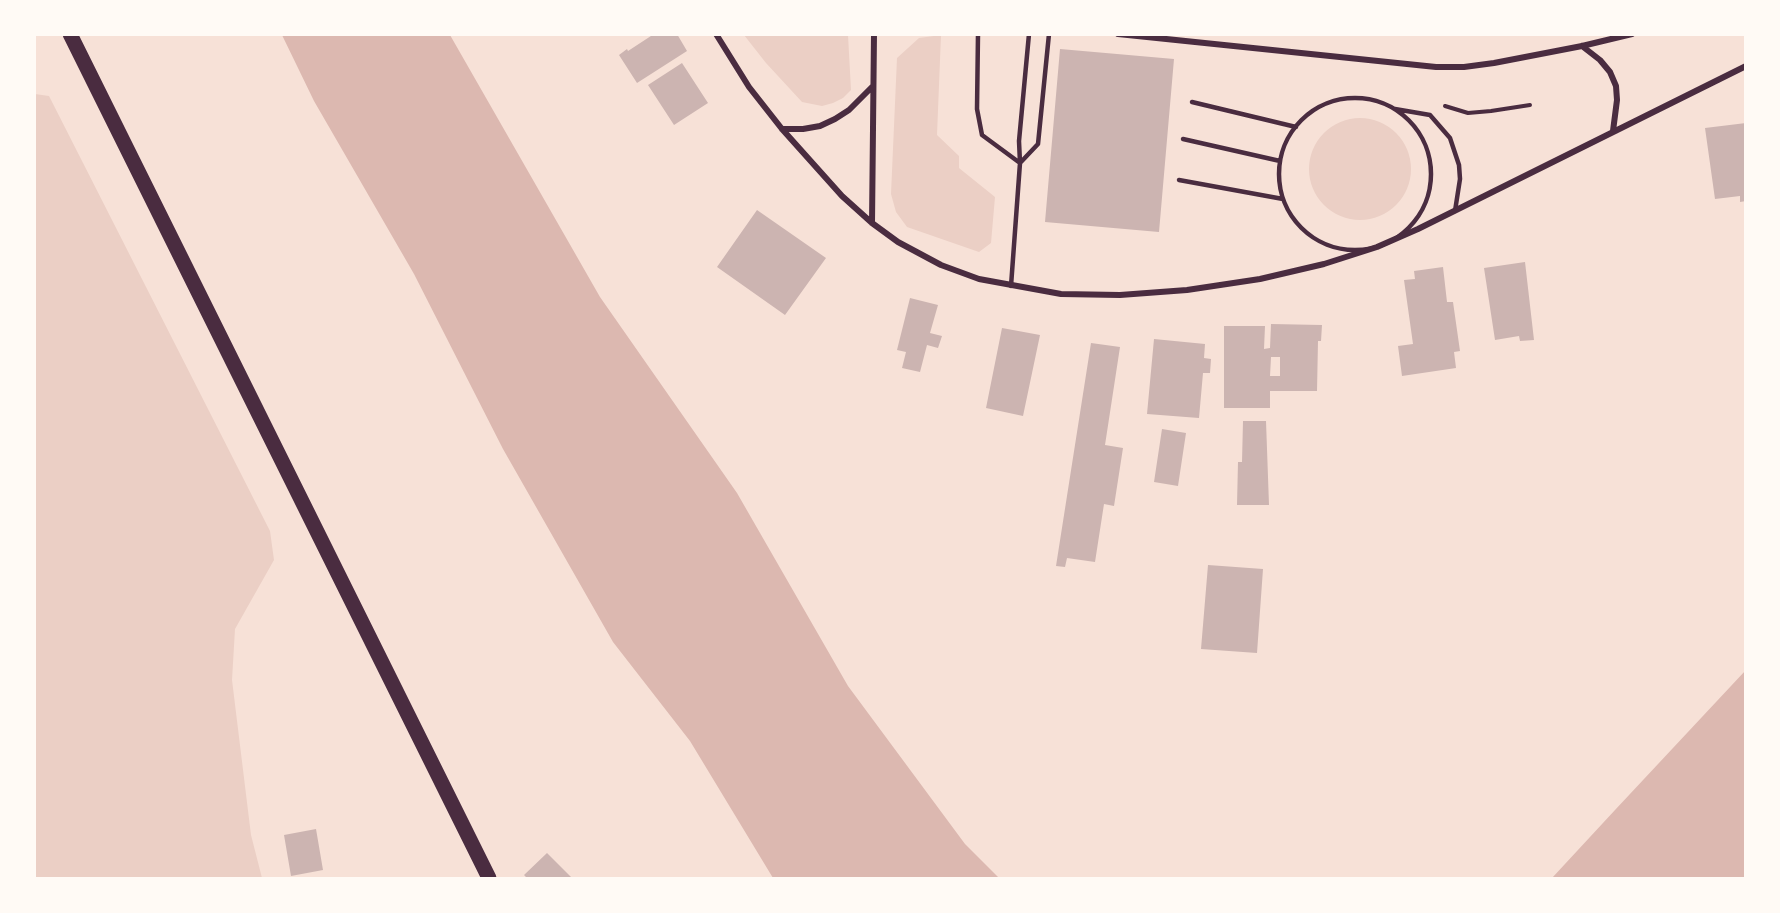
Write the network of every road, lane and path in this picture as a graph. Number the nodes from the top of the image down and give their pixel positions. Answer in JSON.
{"nodes":[{"id":1,"x":70,"y":34,"type":"edge"},
{"id":2,"x":716,"y":34,"type":"edge"},
{"id":3,"x":874,"y":34,"type":"edge"},
{"id":4,"x":978,"y":34,"type":"edge"},
{"id":5,"x":1029,"y":34,"type":"edge"},
{"id":6,"x":1049,"y":34,"type":"edge"},
{"id":7,"x":1118,"y":34,"type":"edge"},
{"id":8,"x":1632,"y":34,"type":"edge"},
{"id":9,"x":1582,"y":46,"type":"junction"},
{"id":10,"x":1746,"y":66,"type":"edge"},
{"id":11,"x":873,"y":86,"type":"junction"},
{"id":12,"x":1192,"y":102,"type":"dead end"},
{"id":13,"x":1443,"y":105,"type":"dead end"},
{"id":14,"x":1530,"y":105,"type":"dead end"},
{"id":15,"x":1394,"y":108,"type":"junction"},
{"id":16,"x":1296,"y":127,"type":"junction"},
{"id":17,"x":782,"y":129,"type":"junction"},
{"id":18,"x":1613,"y":131,"type":"junction"},
{"id":19,"x":1183,"y":139,"type":"dead end"},
{"id":20,"x":1280,"y":161,"type":"junction"},
{"id":21,"x":1020,"y":163,"type":"junction"},
{"id":22,"x":1179,"y":180,"type":"dead end"},
{"id":23,"x":1283,"y":199,"type":"junction"},
{"id":24,"x":1455,"y":211,"type":"junction"},
{"id":25,"x":872,"y":223,"type":"junction"},
{"id":26,"x":1377,"y":247,"type":"junction"},
{"id":27,"x":1011,"y":286,"type":"junction"},
{"id":28,"x":489,"y":879,"type":"edge"}],
"edges":[{"from":1,"to":28,"type":"main road"},
{"from":2,"to":17,"type":"street"},
{"from":3,"to":11,"type":"street"},
{"from":4,"to":21,"type":"lane"},
{"from":5,"to":21,"type":"lane"},
{"from":6,"to":21,"type":"lane"},
{"from":7,"to":9,"type":"street"},
{"from":8,"to":9,"type":"street"},
{"from":9,"to":18,"type":"street"},
{"from":10,"to":18,"type":"street"},
{"from":11,"to":17,"type":"street"},
{"from":11,"to":25,"type":"street"},
{"from":12,"to":16,"type":"lane"},
{"from":13,"to":14,"type":"path"},
{"from":15,"to":16,"type":"lane"},
{"from":15,"to":24,"type":"lane"},
{"from":15,"to":26,"type":"lane"},
{"from":16,"to":20,"type":"lane"},
{"from":17,"to":25,"type":"street"},
{"from":18,"to":24,"type":"street"},
{"from":19,"to":20,"type":"lane"},
{"from":20,"to":23,"type":"lane"},
{"from":21,"to":27,"type":"lane"},
{"from":22,"to":23,"type":"lane"},
{"from":23,"to":26,"type":"lane"},
{"from":24,"to":26,"type":"street"},
{"from":25,"to":27,"type":"street"},
{"from":26,"to":27,"type":"street"}]}
